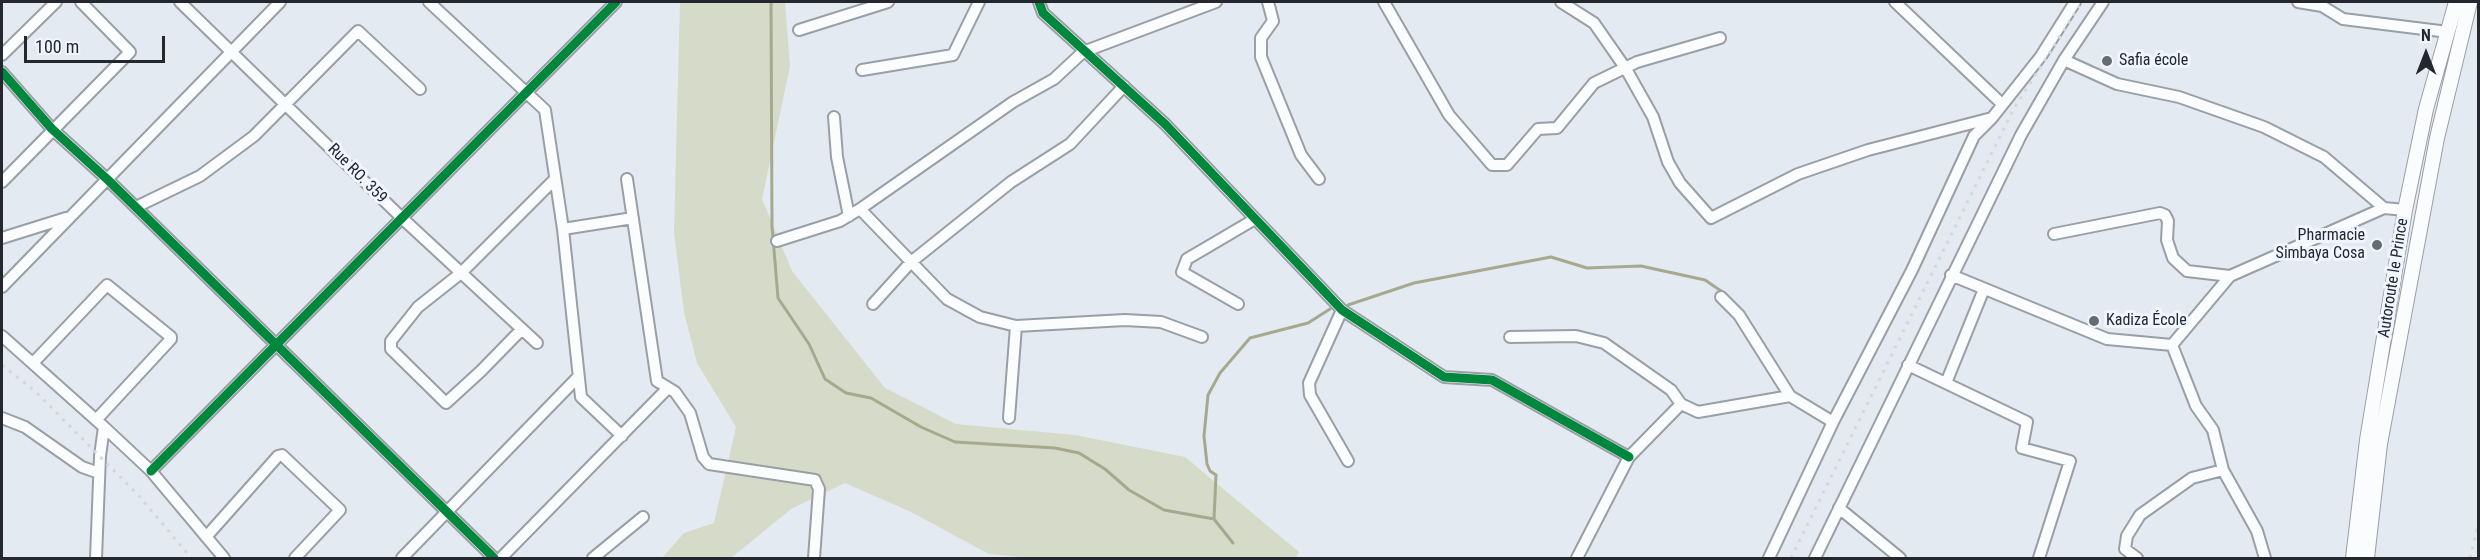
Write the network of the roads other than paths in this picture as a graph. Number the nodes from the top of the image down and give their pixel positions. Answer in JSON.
{"nodes":[{"id":1,"x":56,"y":2,"type":"edge"},
{"id":2,"x":81,"y":2,"type":"edge"},
{"id":3,"x":180,"y":2,"type":"edge"},
{"id":4,"x":280,"y":2,"type":"edge"},
{"id":5,"x":429,"y":2,"type":"edge"},
{"id":6,"x":616,"y":2,"type":"edge"},
{"id":7,"x":888,"y":2,"type":"edge"},
{"id":8,"x":979,"y":2,"type":"edge"},
{"id":9,"x":1039,"y":2,"type":"edge"},
{"id":10,"x":1216,"y":2,"type":"edge"},
{"id":11,"x":1268,"y":2,"type":"edge"},
{"id":12,"x":1384,"y":2,"type":"edge"},
{"id":13,"x":1566,"y":2,"type":"edge"},
{"id":14,"x":2076,"y":2,"type":"edge"},
{"id":15,"x":2103,"y":2,"type":"edge"},
{"id":16,"x":2298,"y":2,"type":"edge"},
{"id":17,"x":2456,"y":2,"type":"edge"},
{"id":18,"x":2470,"y":2,"type":"edge"},
{"id":19,"x":1901,"y":4,"type":"edge"},
{"id":20,"x":442,"y":6,"type":"edge"},
{"id":21,"x":799,"y":30,"type":"dead end"},
{"id":22,"x":2448,"y":32,"type":"junction"},
{"id":23,"x":1720,"y":38,"type":"dead end"},
{"id":24,"x":232,"y":52,"type":"junction"},
{"id":25,"x":1083,"y":52,"type":"junction"},
{"id":26,"x":2,"y":55,"type":"edge"},
{"id":27,"x":2064,"y":60,"type":"junction"},
{"id":28,"x":1626,"y":69,"type":"junction"},
{"id":29,"x":862,"y":70,"type":"dead end"},
{"id":30,"x":2,"y":72,"type":"edge"},
{"id":31,"x":1124,"y":86,"type":"junction"},
{"id":32,"x":420,"y":89,"type":"dead end"},
{"id":33,"x":528,"y":93,"type":"junction"},
{"id":34,"x":285,"y":104,"type":"junction"},
{"id":35,"x":2002,"y":104,"type":"junction"},
{"id":36,"x":834,"y":117,"type":"dead end"},
{"id":37,"x":1992,"y":118,"type":"junction"},
{"id":38,"x":52,"y":129,"type":"junction"},
{"id":39,"x":555,"y":179,"type":"junction"},
{"id":40,"x":627,"y":179,"type":"dead end"},
{"id":41,"x":1319,"y":179,"type":"dead end"},
{"id":42,"x":108,"y":180,"type":"junction"},
{"id":43,"x":2,"y":182,"type":"edge"},
{"id":44,"x":136,"y":207,"type":"junction"},
{"id":45,"x":2384,"y":207,"type":"junction"},
{"id":46,"x":860,"y":209,"type":"junction"},
{"id":47,"x":2404,"y":210,"type":"junction"},
{"id":48,"x":849,"y":216,"type":"junction"},
{"id":49,"x":69,"y":217,"type":"junction"},
{"id":50,"x":633,"y":218,"type":"junction"},
{"id":51,"x":403,"y":219,"type":"junction"},
{"id":52,"x":1255,"y":219,"type":"junction"},
{"id":53,"x":563,"y":229,"type":"junction"},
{"id":54,"x":2054,"y":234,"type":"dead end"},
{"id":55,"x":2,"y":238,"type":"edge"},
{"id":56,"x":777,"y":241,"type":"dead end"},
{"id":57,"x":911,"y":262,"type":"junction"},
{"id":58,"x":461,"y":273,"type":"junction"},
{"id":59,"x":1951,"y":275,"type":"junction"},
{"id":60,"x":2230,"y":276,"type":"junction"},
{"id":61,"x":2,"y":287,"type":"edge"},
{"id":62,"x":1984,"y":290,"type":"junction"},
{"id":63,"x":1721,"y":297,"type":"dead end"},
{"id":64,"x":873,"y":304,"type":"dead end"},
{"id":65,"x":1238,"y":304,"type":"dead end"},
{"id":66,"x":1342,"y":310,"type":"junction"},
{"id":67,"x":1016,"y":326,"type":"junction"},
{"id":68,"x":522,"y":329,"type":"junction"},
{"id":69,"x":2,"y":336,"type":"edge"},
{"id":70,"x":1202,"y":337,"type":"dead end"},
{"id":71,"x":1510,"y":338,"type":"dead end"},
{"id":72,"x":537,"y":343,"type":"dead end"},
{"id":73,"x":277,"y":344,"type":"junction"},
{"id":74,"x":2172,"y":345,"type":"junction"},
{"id":75,"x":33,"y":363,"type":"junction"},
{"id":76,"x":1908,"y":365,"type":"junction"},
{"id":77,"x":578,"y":377,"type":"junction"},
{"id":78,"x":1946,"y":383,"type":"junction"},
{"id":79,"x":667,"y":389,"type":"junction"},
{"id":80,"x":1790,"y":396,"type":"junction"},
{"id":81,"x":1682,"y":404,"type":"junction"},
{"id":82,"x":1009,"y":417,"type":"dead end"},
{"id":83,"x":2,"y":418,"type":"edge"},
{"id":84,"x":1833,"y":422,"type":"junction"},
{"id":85,"x":100,"y":424,"type":"junction"},
{"id":86,"x":622,"y":436,"type":"junction"},
{"id":87,"x":1629,"y":457,"type":"junction"},
{"id":88,"x":1348,"y":461,"type":"dead end"},
{"id":89,"x":2223,"y":470,"type":"junction"},
{"id":90,"x":151,"y":471,"type":"junction"},
{"id":91,"x":99,"y":473,"type":"junction"},
{"id":92,"x":1839,"y":508,"type":"junction"},
{"id":93,"x":448,"y":512,"type":"junction"},
{"id":94,"x":643,"y":517,"type":"dead end"},
{"id":95,"x":206,"y":537,"type":"junction"},
{"id":96,"x":96,"y":558,"type":"edge"},
{"id":97,"x":224,"y":558,"type":"edge"},
{"id":98,"x":295,"y":558,"type":"edge"},
{"id":99,"x":402,"y":558,"type":"edge"},
{"id":100,"x":494,"y":558,"type":"edge"},
{"id":101,"x":501,"y":558,"type":"edge"},
{"id":102,"x":593,"y":558,"type":"edge"},
{"id":103,"x":814,"y":558,"type":"edge"},
{"id":104,"x":1577,"y":558,"type":"edge"},
{"id":105,"x":1769,"y":558,"type":"edge"},
{"id":106,"x":1815,"y":558,"type":"edge"},
{"id":107,"x":1900,"y":558,"type":"edge"},
{"id":108,"x":2039,"y":558,"type":"edge"},
{"id":109,"x":2137,"y":558,"type":"edge"},
{"id":110,"x":2265,"y":558,"type":"edge"},
{"id":111,"x":2353,"y":558,"type":"edge"},
{"id":112,"x":2367,"y":558,"type":"edge"}],
"edges":[{"from":1,"to":26,"type":"street"},
{"from":2,"to":38,"type":"street"},
{"from":3,"to":24,"type":"street","name":"Rue RO. 359"},
{"from":4,"to":24,"type":"street"},
{"from":5,"to":20,"type":"street"},
{"from":6,"to":33,"type":"street"},
{"from":7,"to":21,"type":"street"},
{"from":8,"to":29,"type":"street"},
{"from":9,"to":25,"type":"street"},
{"from":10,"to":25,"type":"street"},
{"from":11,"to":41,"type":"street"},
{"from":12,"to":28,"type":"street"},
{"from":13,"to":28,"type":"street"},
{"from":14,"to":35,"type":"street"},
{"from":15,"to":27,"type":"street"},
{"from":16,"to":22,"type":"street"},
{"from":17,"to":22,"type":"main road","name":"Autoroute le Prince"},
{"from":18,"to":112,"type":"main road","name":"Autoroute le Prince"},
{"from":19,"to":35,"type":"street"},
{"from":20,"to":33,"type":"street"},
{"from":22,"to":47,"type":"main road","name":"Autoroute le Prince"},
{"from":23,"to":28,"type":"street"},
{"from":24,"to":34,"type":"street","name":"Rue RO. 359"},
{"from":24,"to":42,"type":"street"},
{"from":25,"to":31,"type":"street"},
{"from":25,"to":46,"type":"street"},
{"from":27,"to":45,"type":"street"},
{"from":27,"to":59,"type":"street"},
{"from":28,"to":37,"type":"street"},
{"from":30,"to":38,"type":"street"},
{"from":31,"to":52,"type":"street"},
{"from":31,"to":57,"type":"street"},
{"from":32,"to":34,"type":"street"},
{"from":33,"to":39,"type":"street"},
{"from":33,"to":51,"type":"street"},
{"from":34,"to":44,"type":"street"},
{"from":34,"to":51,"type":"street","name":"Rue RO. 359"},
{"from":35,"to":37,"type":"street"},
{"from":36,"to":48,"type":"street"},
{"from":37,"to":84,"type":"street"},
{"from":38,"to":42,"type":"street"},
{"from":38,"to":43,"type":"street"},
{"from":39,"to":53,"type":"street"},
{"from":39,"to":58,"type":"street"},
{"from":40,"to":50,"type":"street"},
{"from":42,"to":44,"type":"street"},
{"from":42,"to":49,"type":"street"},
{"from":44,"to":73,"type":"street"},
{"from":45,"to":47,"type":"street"},
{"from":45,"to":60,"type":"street"},
{"from":46,"to":48,"type":"street"},
{"from":46,"to":57,"type":"street"},
{"from":47,"to":111,"type":"main road","name":"Autoroute le Prince"},
{"from":48,"to":56,"type":"street"},
{"from":49,"to":55,"type":"street"},
{"from":49,"to":61,"type":"street"},
{"from":50,"to":53,"type":"street"},
{"from":50,"to":79,"type":"street"},
{"from":51,"to":58,"type":"street","name":"Rue RO. 359"},
{"from":51,"to":73,"type":"street"},
{"from":52,"to":65,"type":"street"},
{"from":52,"to":66,"type":"street"},
{"from":53,"to":77,"type":"street"},
{"from":54,"to":60,"type":"street"},
{"from":57,"to":64,"type":"street"},
{"from":57,"to":67,"type":"street"},
{"from":58,"to":68,"type":"street","name":"Rue RO. 359"},
{"from":58,"to":68,"type":"street"},
{"from":59,"to":62,"type":"street"},
{"from":59,"to":76,"type":"street"},
{"from":60,"to":74,"type":"street"},
{"from":62,"to":74,"type":"street"},
{"from":62,"to":78,"type":"street"},
{"from":63,"to":80,"type":"street"},
{"from":66,"to":87,"type":"street"},
{"from":66,"to":88,"type":"street"},
{"from":67,"to":70,"type":"street"},
{"from":67,"to":82,"type":"street"},
{"from":68,"to":72,"type":"street","name":"Rue RO. 359"},
{"from":69,"to":75,"type":"street"},
{"from":71,"to":81,"type":"street"},
{"from":73,"to":90,"type":"street"},
{"from":73,"to":93,"type":"street"},
{"from":74,"to":89,"type":"street"},
{"from":75,"to":85,"type":"street"},
{"from":75,"to":85,"type":"street"},
{"from":76,"to":78,"type":"street"},
{"from":76,"to":92,"type":"street"},
{"from":77,"to":86,"type":"street"},
{"from":77,"to":93,"type":"street"},
{"from":78,"to":108,"type":"street"},
{"from":79,"to":86,"type":"street"},
{"from":79,"to":103,"type":"street"},
{"from":80,"to":81,"type":"street"},
{"from":80,"to":84,"type":"street"},
{"from":81,"to":87,"type":"street"},
{"from":83,"to":91,"type":"street"},
{"from":84,"to":105,"type":"street"},
{"from":85,"to":90,"type":"street"},
{"from":85,"to":91,"type":"street"},
{"from":86,"to":101,"type":"street"},
{"from":87,"to":104,"type":"street"},
{"from":89,"to":109,"type":"street"},
{"from":89,"to":110,"type":"street"},
{"from":90,"to":95,"type":"street"},
{"from":91,"to":96,"type":"street"},
{"from":92,"to":106,"type":"street"},
{"from":92,"to":107,"type":"street"},
{"from":93,"to":99,"type":"street"},
{"from":93,"to":100,"type":"street"},
{"from":94,"to":102,"type":"street"},
{"from":95,"to":97,"type":"street"},
{"from":95,"to":98,"type":"street"}]}
